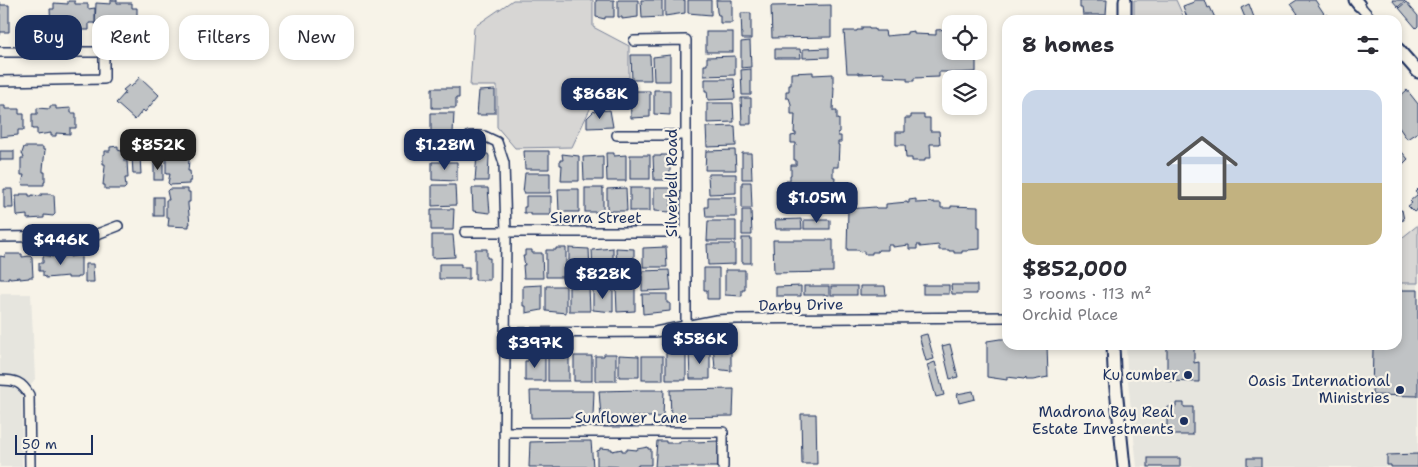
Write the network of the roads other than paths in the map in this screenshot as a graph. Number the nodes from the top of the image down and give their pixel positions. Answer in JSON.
{"nodes":[{"id":1,"x":1125,"y":0,"type":"edge"},
{"id":2,"x":1357,"y":2,"type":"edge"},
{"id":3,"x":1125,"y":15,"type":"edge"},
{"id":4,"x":1368,"y":15,"type":"edge"},
{"id":5,"x":634,"y":42,"type":"dead end"},
{"id":6,"x":0,"y":52,"type":"edge"},
{"id":7,"x":1402,"y":54,"type":"edge"},
{"id":8,"x":1418,"y":72,"type":"edge"},
{"id":9,"x":0,"y":81,"type":"edge"},
{"id":10,"x":617,"y":135,"type":"dead end"},
{"id":11,"x":685,"y":135,"type":"junction"},
{"id":12,"x":465,"y":146,"type":"dead end"},
{"id":13,"x":118,"y":226,"type":"dead end"},
{"id":14,"x":465,"y":232,"type":"dead end"},
{"id":15,"x":686,"y":232,"type":"junction"},
{"id":16,"x":506,"y":233,"type":"junction"},
{"id":17,"x":0,"y":237,"type":"edge"},
{"id":18,"x":1002,"y":317,"type":"edge"},
{"id":19,"x":686,"y":326,"type":"junction"},
{"id":20,"x":505,"y":333,"type":"junction"},
{"id":21,"x":1113,"y":350,"type":"edge"},
{"id":22,"x":0,"y":380,"type":"edge"},
{"id":23,"x":504,"y":432,"type":"junction"},
{"id":24,"x":30,"y":467,"type":"edge"},
{"id":25,"x":504,"y":467,"type":"edge"},
{"id":26,"x":723,"y":467,"type":"edge"},
{"id":27,"x":1124,"y":467,"type":"edge"}],
"edges":[{"from":1,"to":3,"type":"street"},
{"from":2,"to":4,"type":"street"},
{"from":5,"to":11,"type":"street","name":"Silverbell Road"},
{"from":6,"to":9,"type":"street"},
{"from":7,"to":8,"type":"street"},
{"from":10,"to":11,"type":"street"},
{"from":11,"to":15,"type":"street","name":"Silverbell Road"},
{"from":12,"to":16,"type":"street"},
{"from":13,"to":17,"type":"street"},
{"from":14,"to":16,"type":"street","name":"Sierra Street"},
{"from":15,"to":16,"type":"street","name":"Sierra Street"},
{"from":15,"to":19,"type":"street","name":"Silverbell Road"},
{"from":16,"to":20,"type":"street"},
{"from":18,"to":19,"type":"street","name":"Darby Drive"},
{"from":19,"to":20,"type":"street","name":"Darby Drive"},
{"from":20,"to":23,"type":"street"},
{"from":21,"to":27,"type":"street"},
{"from":22,"to":24,"type":"street"},
{"from":23,"to":25,"type":"street"},
{"from":23,"to":26,"type":"street","name":"Sunflower Lane"}]}
